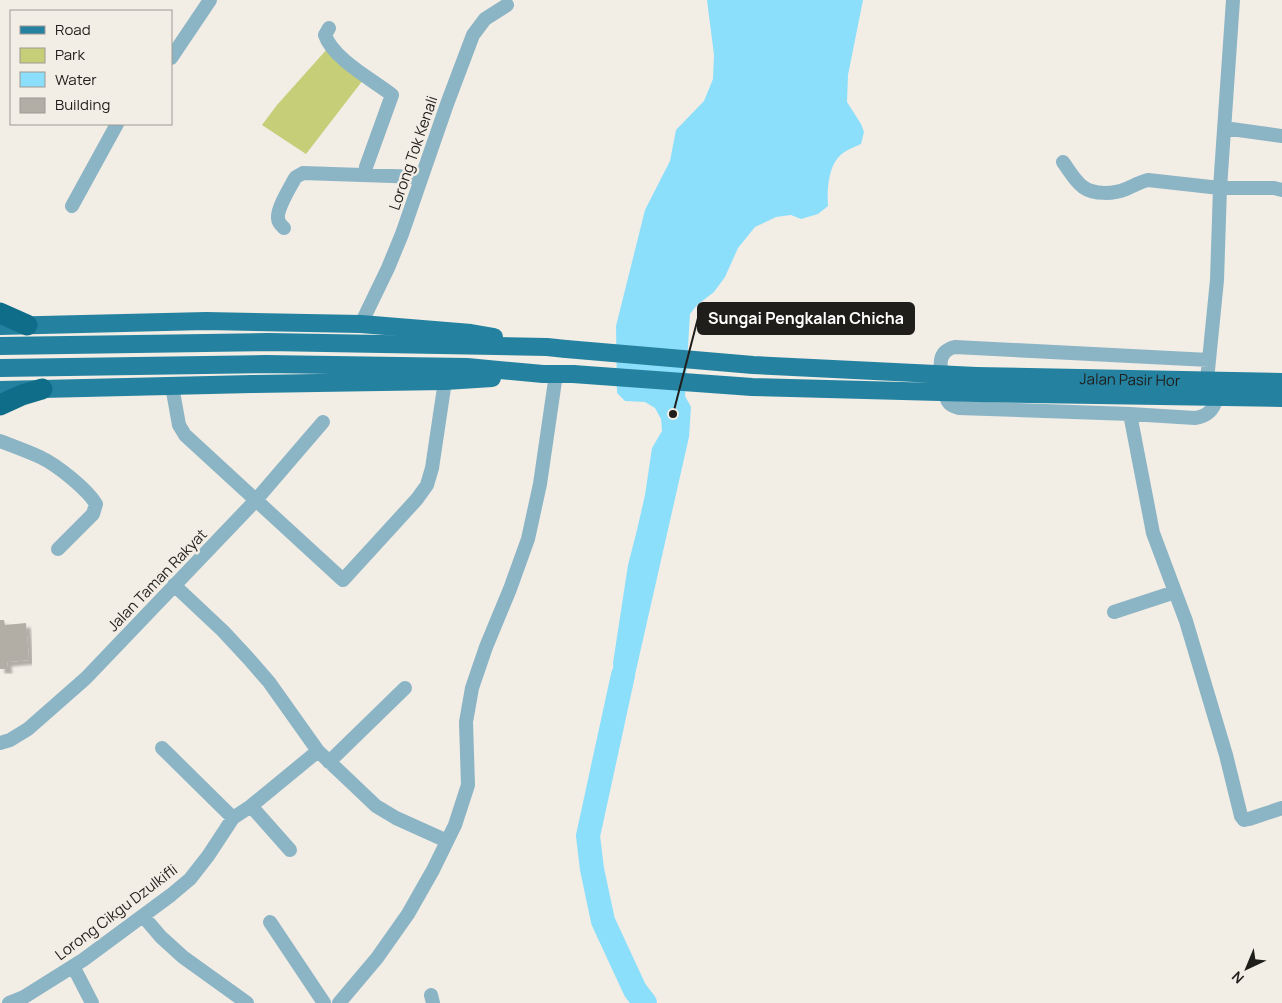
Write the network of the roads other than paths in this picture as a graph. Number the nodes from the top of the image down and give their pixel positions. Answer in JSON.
{"nodes":[{"id":1,"x":210,"y":0,"type":"edge"},
{"id":2,"x":1233,"y":0,"type":"edge"},
{"id":3,"x":507,"y":5,"type":"dead end"},
{"id":4,"x":329,"y":28,"type":"dead end"},
{"id":5,"x":172,"y":57,"type":"edge"},
{"id":6,"x":116,"y":125,"type":"edge"},
{"id":7,"x":1224,"y":128,"type":"junction"},
{"id":8,"x":1282,"y":136,"type":"edge"},
{"id":9,"x":1062,"y":162,"type":"dead end"},
{"id":10,"x":365,"y":175,"type":"junction"},
{"id":11,"x":421,"y":177,"type":"junction"},
{"id":12,"x":1220,"y":188,"type":"junction"},
{"id":13,"x":1282,"y":190,"type":"edge"},
{"id":14,"x":72,"y":206,"type":"dead end"},
{"id":15,"x":284,"y":228,"type":"dead end"},
{"id":16,"x":0,"y":323,"type":"edge"},
{"id":17,"x":361,"y":324,"type":"junction"},
{"id":18,"x":28,"y":325,"type":"joint"},
{"id":19,"x":0,"y":346,"type":"edge"},
{"id":20,"x":547,"y":347,"type":"junction"},
{"id":21,"x":1209,"y":360,"type":"junction"},
{"id":22,"x":0,"y":368,"type":"edge"},
{"id":23,"x":557,"y":374,"type":"junction"},
{"id":24,"x":1207,"y":380,"type":"junction"},
{"id":25,"x":445,"y":381,"type":"junction"},
{"id":26,"x":1282,"y":382,"type":"edge"},
{"id":27,"x":977,"y":384,"type":"junction"},
{"id":28,"x":172,"y":386,"type":"junction"},
{"id":29,"x":42,"y":389,"type":"junction"},
{"id":30,"x":0,"y":390,"type":"edge"},
{"id":31,"x":1216,"y":398,"type":"junction"},
{"id":32,"x":1282,"y":398,"type":"edge"},
{"id":33,"x":0,"y":405,"type":"edge"},
{"id":34,"x":1130,"y":414,"type":"junction"},
{"id":35,"x":323,"y":422,"type":"dead end"},
{"id":36,"x":0,"y":441,"type":"edge"},
{"id":37,"x":256,"y":500,"type":"junction"},
{"id":38,"x":58,"y":548,"type":"dead end"},
{"id":39,"x":174,"y":585,"type":"junction"},
{"id":40,"x":1175,"y":592,"type":"junction"},
{"id":41,"x":1114,"y":612,"type":"dead end"},
{"id":42,"x":405,"y":688,"type":"dead end"},
{"id":43,"x":0,"y":743,"type":"edge"},
{"id":44,"x":162,"y":748,"type":"dead end"},
{"id":45,"x":318,"y":752,"type":"junction"},
{"id":46,"x":329,"y":762,"type":"junction"},
{"id":47,"x":251,"y":806,"type":"junction"},
{"id":48,"x":1282,"y":808,"type":"edge"},
{"id":49,"x":233,"y":818,"type":"junction"},
{"id":50,"x":447,"y":842,"type":"junction"},
{"id":51,"x":290,"y":850,"type":"dead end"},
{"id":52,"x":143,"y":916,"type":"junction"},
{"id":53,"x":270,"y":922,"type":"dead end"},
{"id":54,"x":73,"y":966,"type":"junction"},
{"id":55,"x":9,"y":1003,"type":"edge"},
{"id":56,"x":92,"y":1003,"type":"edge"},
{"id":57,"x":247,"y":1003,"type":"edge"},
{"id":58,"x":324,"y":1003,"type":"edge"},
{"id":59,"x":339,"y":1003,"type":"edge"}],
"edges":[{"from":1,"to":5,"type":"street"},
{"from":2,"to":7,"type":"street"},
{"from":3,"to":11,"type":"street","name":"Lorong Tok Kenali"},
{"from":4,"to":10,"type":"street"},
{"from":6,"to":14,"type":"street"},
{"from":7,"to":8,"type":"street"},
{"from":7,"to":12,"type":"street"},
{"from":9,"to":12,"type":"street"},
{"from":10,"to":11,"type":"street"},
{"from":10,"to":15,"type":"street"},
{"from":11,"to":17,"type":"street","name":"Lorong Tok Kenali"},
{"from":12,"to":13,"type":"street"},
{"from":12,"to":21,"type":"street"},
{"from":16,"to":18,"type":"highway"},
{"from":17,"to":18,"type":"main road"},
{"from":17,"to":20,"type":"main road"},
{"from":19,"to":20,"type":"main road"},
{"from":20,"to":27,"type":"main road","bridge":true},
{"from":21,"to":24,"type":"street"},
{"from":21,"to":34,"type":"street"},
{"from":22,"to":23,"type":"main road"},
{"from":23,"to":25,"type":"main road"},
{"from":23,"to":27,"type":"main road","bridge":true},
{"from":23,"to":50,"type":"street"},
{"from":24,"to":26,"type":"main road","name":"Jalan Pasir Hor"},
{"from":24,"to":27,"type":"main road","name":"Jalan Pasir Hor"},
{"from":25,"to":28,"type":"main road"},
{"from":25,"to":37,"type":"street"},
{"from":27,"to":31,"type":"main road","name":"Jalan Pasir Hor"},
{"from":28,"to":29,"type":"main road"},
{"from":28,"to":37,"type":"street"},
{"from":29,"to":30,"type":"main road"},
{"from":29,"to":33,"type":"highway"},
{"from":31,"to":32,"type":"main road","name":"Jalan Pasir Hor"},
{"from":31,"to":34,"type":"street"},
{"from":34,"to":40,"type":"street"},
{"from":35,"to":37,"type":"street","name":"Jalan Taman Rakyat"},
{"from":36,"to":38,"type":"street"},
{"from":37,"to":39,"type":"street","name":"Jalan Taman Rakyat"},
{"from":39,"to":43,"type":"street","name":"Jalan Taman Rakyat"},
{"from":39,"to":45,"type":"street"},
{"from":40,"to":41,"type":"street"},
{"from":40,"to":48,"type":"street"},
{"from":42,"to":46,"type":"street"},
{"from":44,"to":49,"type":"street"},
{"from":45,"to":46,"type":"street"},
{"from":45,"to":47,"type":"street","name":"Lorong Cikgu Dzulkifli"},
{"from":46,"to":50,"type":"street"},
{"from":47,"to":49,"type":"street","name":"Lorong Cikgu Dzulkifli"},
{"from":47,"to":51,"type":"street"},
{"from":49,"to":52,"type":"street","name":"Lorong Cikgu Dzulkifli"},
{"from":50,"to":59,"type":"street"},
{"from":52,"to":54,"type":"street","name":"Lorong Cikgu Dzulkifli"},
{"from":52,"to":57,"type":"street"},
{"from":53,"to":58,"type":"street"},
{"from":54,"to":55,"type":"street","name":"Lorong Cikgu Dzulkifli"},
{"from":54,"to":56,"type":"street"}]}
